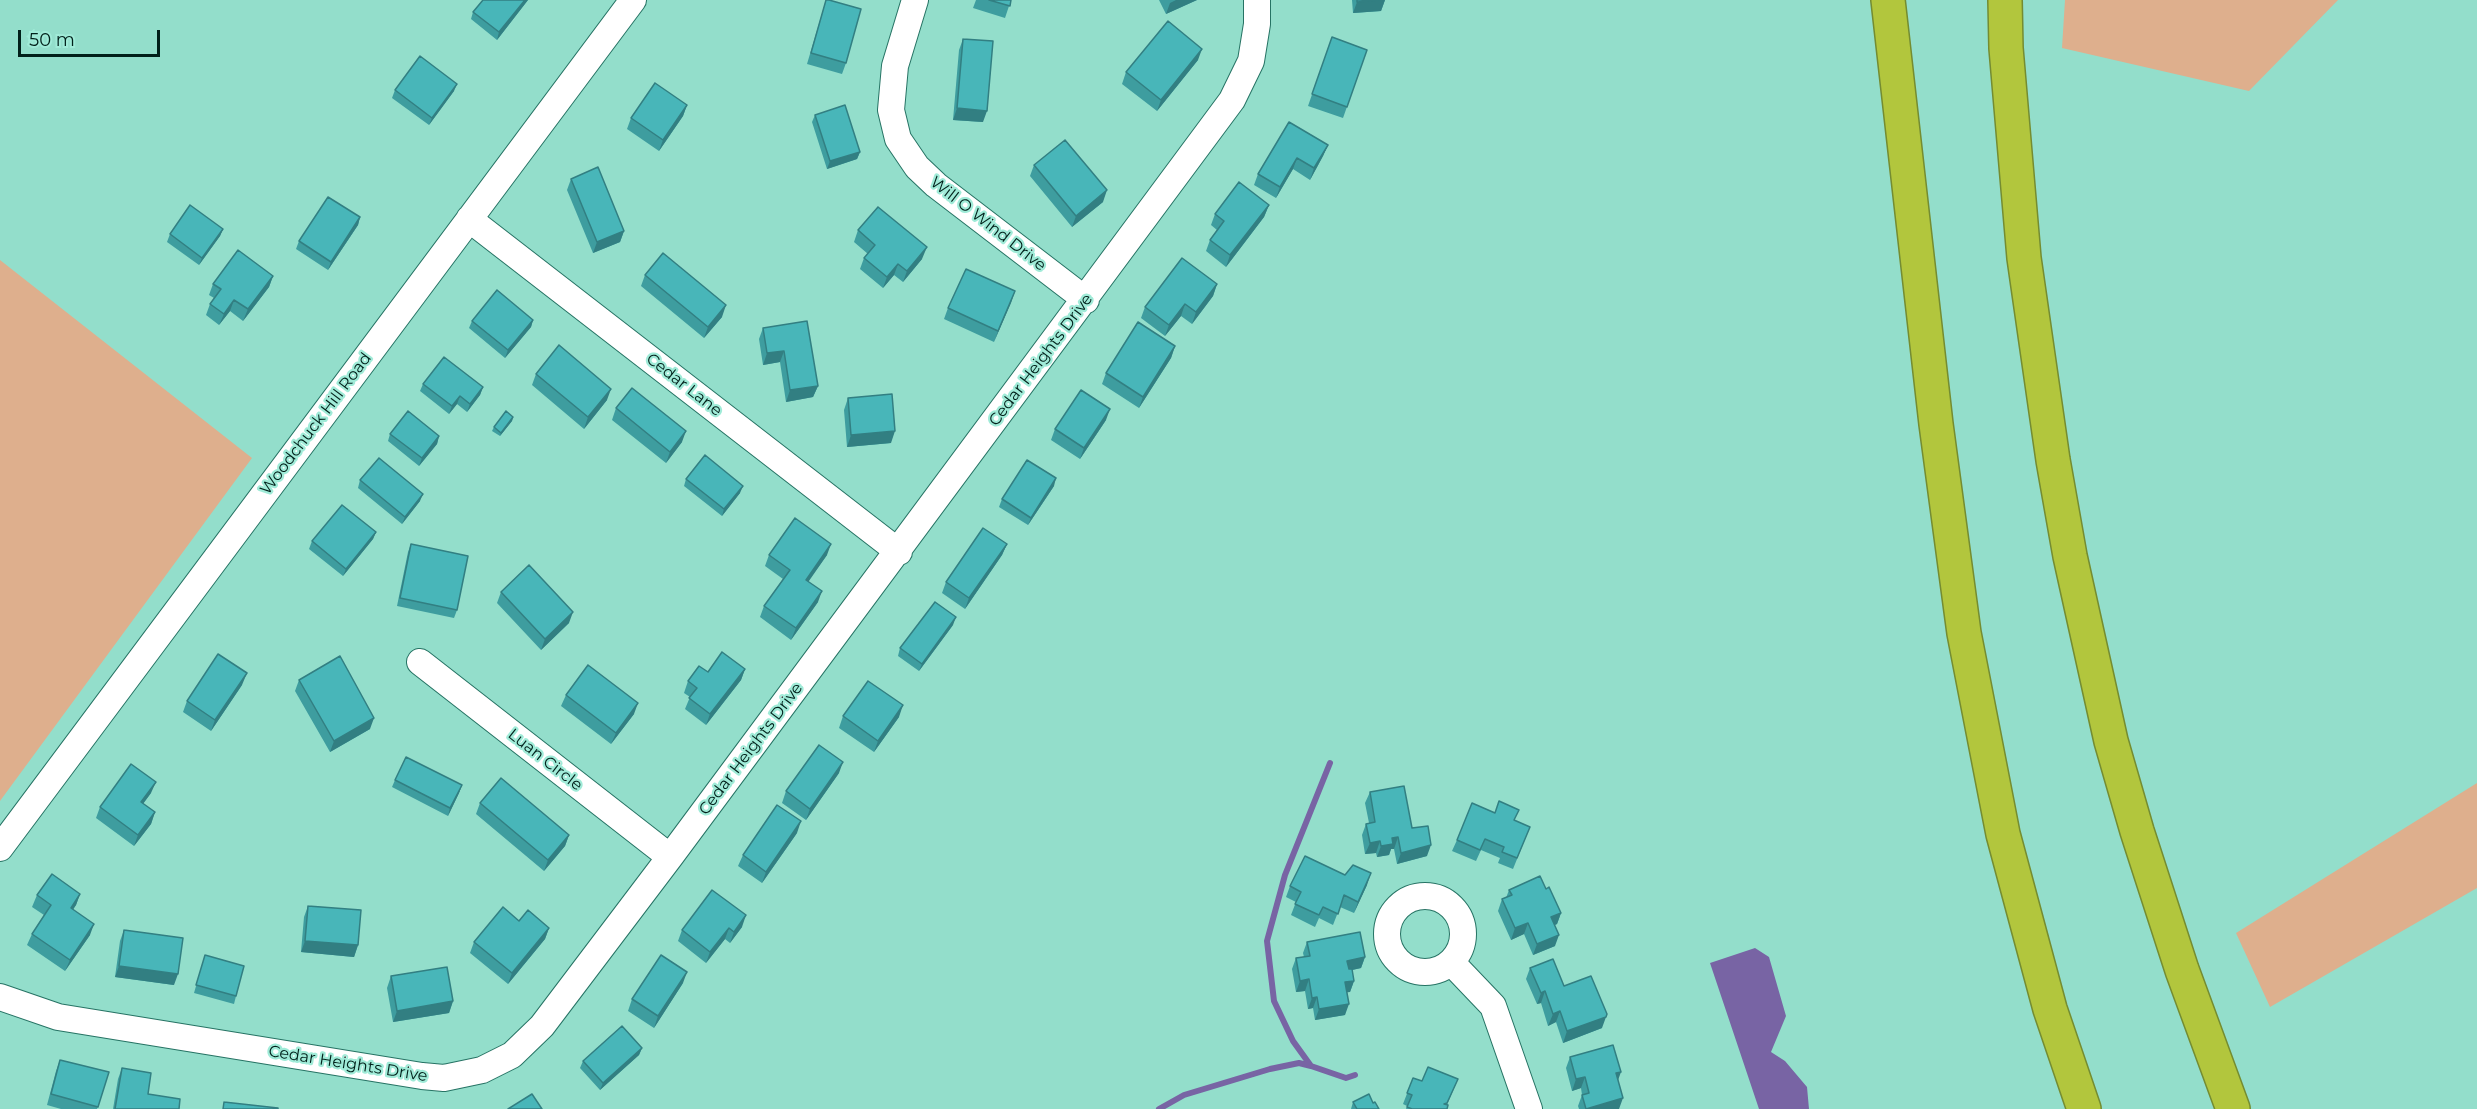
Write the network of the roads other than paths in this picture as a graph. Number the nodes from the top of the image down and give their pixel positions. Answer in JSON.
{"nodes":[{"id":1,"x":633,"y":0,"type":"edge"},
{"id":2,"x":915,"y":0,"type":"edge"},
{"id":3,"x":1257,"y":0,"type":"edge"},
{"id":4,"x":1888,"y":0,"type":"edge"},
{"id":5,"x":2005,"y":0,"type":"edge"},
{"id":6,"x":469,"y":219,"type":"junction"},
{"id":7,"x":1086,"y":300,"type":"junction"},
{"id":8,"x":899,"y":552,"type":"junction"},
{"id":9,"x":420,"y":662,"type":"dead end"},
{"id":10,"x":0,"y":848,"type":"edge"},
{"id":11,"x":670,"y":857,"type":"junction"},
{"id":12,"x":1451,"y":962,"type":"dead end"},
{"id":13,"x":0,"y":997,"type":"edge"},
{"id":14,"x":1529,"y":1109,"type":"edge"},
{"id":15,"x":2084,"y":1109,"type":"edge"},
{"id":16,"x":2233,"y":1109,"type":"edge"}],
"edges":[{"from":1,"to":6,"type":"street","name":"Woodchuck Hill Road"},
{"from":2,"to":7,"type":"street","name":"Will O Wind Drive"},
{"from":3,"to":7,"type":"street","name":"Cedar Heights Drive"},
{"from":4,"to":15,"type":"highway"},
{"from":5,"to":16,"type":"highway"},
{"from":6,"to":8,"type":"street","name":"Cedar Lane"},
{"from":6,"to":10,"type":"street","name":"Woodchuck Hill Road"},
{"from":7,"to":8,"type":"street","name":"Cedar Heights Drive"},
{"from":8,"to":11,"type":"street","name":"Cedar Heights Drive"},
{"from":9,"to":11,"type":"street","name":"Luan Circle"},
{"from":11,"to":13,"type":"street","name":"Cedar Heights Drive"},
{"from":12,"to":14,"type":"street"}]}
